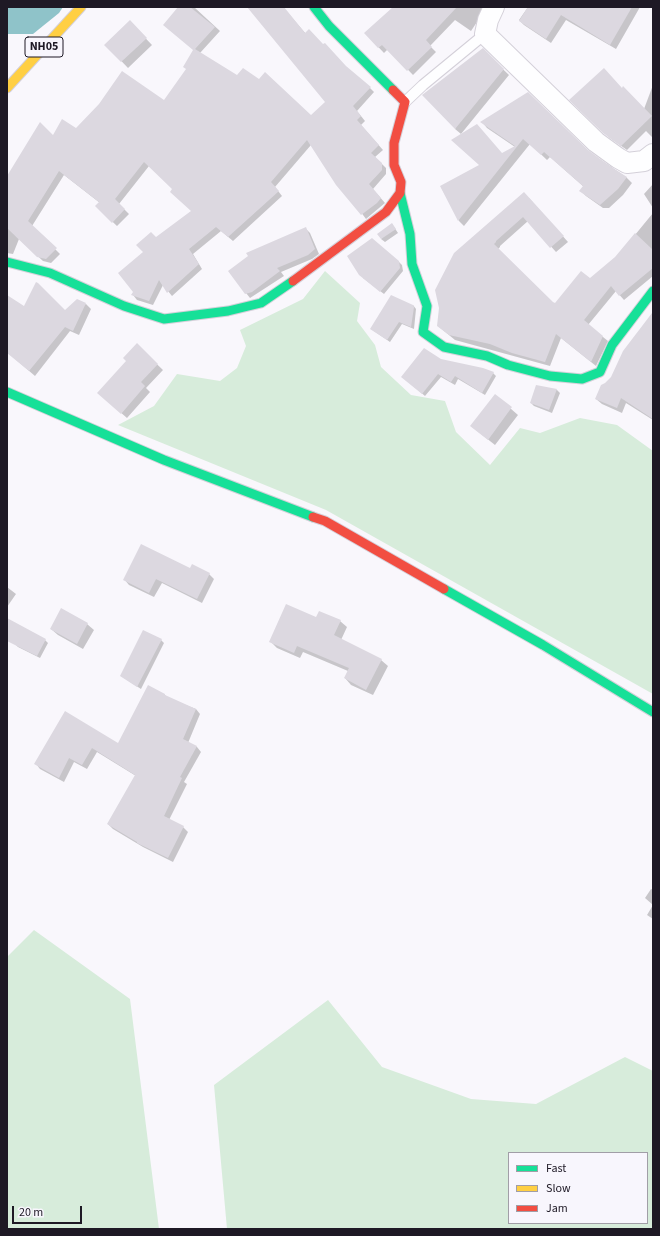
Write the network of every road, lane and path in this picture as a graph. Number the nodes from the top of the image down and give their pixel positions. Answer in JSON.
{"nodes":[{"id":1,"x":81,"y":7,"type":"edge"},
{"id":2,"x":314,"y":7,"type":"edge"},
{"id":3,"x":494,"y":7,"type":"edge"},
{"id":4,"x":485,"y":34,"type":"junction"},
{"id":5,"x":7,"y":88,"type":"edge"},
{"id":6,"x":405,"y":102,"type":"junction"},
{"id":7,"x":653,"y":154,"type":"edge"},
{"id":8,"x":400,"y":193,"type":"junction"},
{"id":9,"x":7,"y":262,"type":"edge"},
{"id":10,"x":653,"y":291,"type":"edge"},
{"id":11,"x":7,"y":392,"type":"edge"},
{"id":12,"x":653,"y":712,"type":"edge"}],
"edges":[{"from":1,"to":5,"type":"street","number":"NH05"},
{"from":2,"to":6,"type":"street"},
{"from":3,"to":4,"type":"street"},
{"from":4,"to":6,"type":"lane"},
{"from":4,"to":7,"type":"street"},
{"from":6,"to":8,"type":"street"},
{"from":8,"to":9,"type":"street"},
{"from":8,"to":10,"type":"street"},
{"from":11,"to":12,"type":"street"}]}
